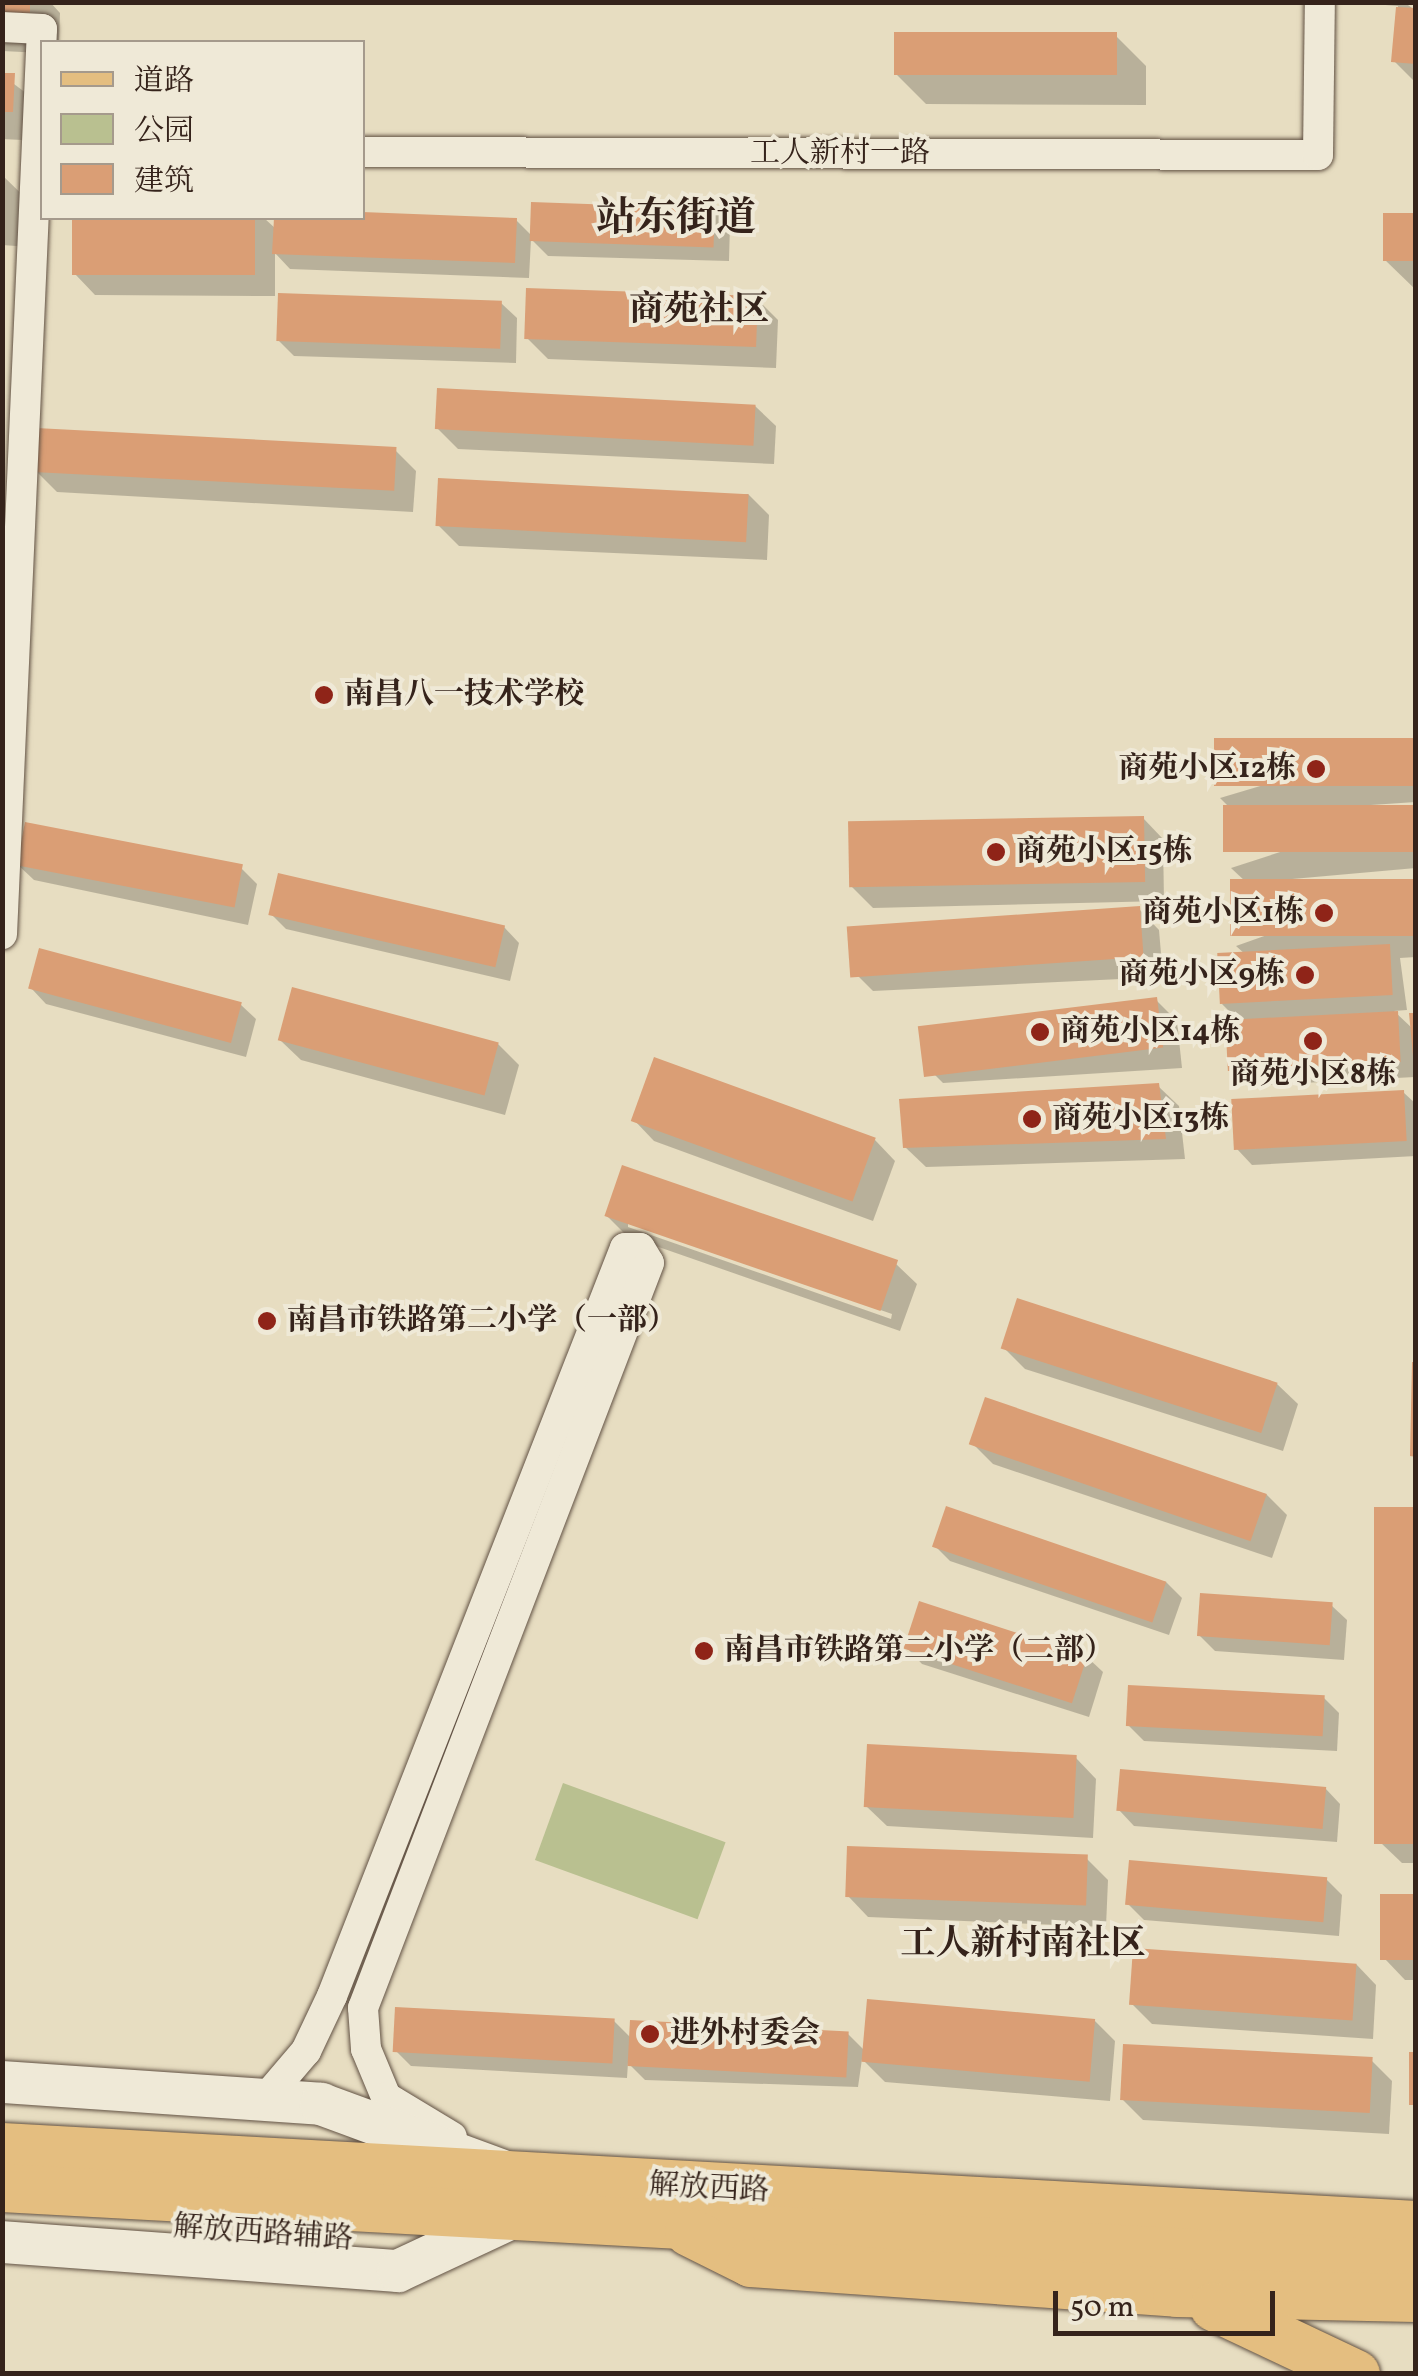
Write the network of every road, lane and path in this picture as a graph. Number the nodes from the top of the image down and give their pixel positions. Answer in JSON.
{"nodes":[{"id":1,"x":1320,"y":2,"type":"edge"},
{"id":2,"x":2,"y":27,"type":"edge"},
{"id":3,"x":42,"y":40,"type":"edge"},
{"id":4,"x":40,"y":111,"type":"edge"},
{"id":5,"x":39,"y":152,"type":"edge"},
{"id":6,"x":365,"y":152,"type":"edge"},
{"id":7,"x":2,"y":934,"type":"edge"},
{"id":8,"x":2,"y":2082,"type":"edge"},
{"id":9,"x":265,"y":2099,"type":"junction"},
{"id":10,"x":2,"y":2138,"type":"edge"},
{"id":11,"x":2,"y":2147,"type":"edge"},
{"id":12,"x":2,"y":2188,"type":"edge"},
{"id":13,"x":519,"y":2196,"type":"junction"},
{"id":14,"x":2,"y":2216,"type":"edge"},
{"id":15,"x":675,"y":2224,"type":"junction"},
{"id":16,"x":1416,"y":2225,"type":"edge"},
{"id":17,"x":2,"y":2242,"type":"edge"},
{"id":18,"x":1416,"y":2266,"type":"edge"},
{"id":19,"x":1178,"y":2294,"type":"junction"},
{"id":20,"x":1416,"y":2298,"type":"edge"},
{"id":21,"x":1356,"y":2374,"type":"edge"}],
"edges":[{"from":1,"to":6,"type":"street","name":"工人新村一路"},
{"from":2,"to":3,"type":"street"},
{"from":4,"to":5,"type":"street"},
{"from":5,"to":7,"type":"street"},
{"from":8,"to":9,"type":"street"},
{"from":9,"to":13,"type":"street"},
{"from":9,"to":13,"type":"street"},
{"from":10,"to":13,"type":"street"},
{"from":11,"to":13,"type":"main road","name":"解放西路"},
{"from":12,"to":13,"type":"main road","name":"解放西路"},
{"from":13,"to":14,"type":"street","name":"解放西路辅路"},
{"from":13,"to":15,"type":"main road","name":"解放西路"},
{"from":13,"to":16,"type":"main road","name":"解放西路"},
{"from":13,"to":17,"type":"street"},
{"from":15,"to":18,"type":"main road","name":"解放西路"},
{"from":15,"to":19,"type":"main road"},
{"from":19,"to":20,"type":"main road"},
{"from":19,"to":21,"type":"main road"}]}
